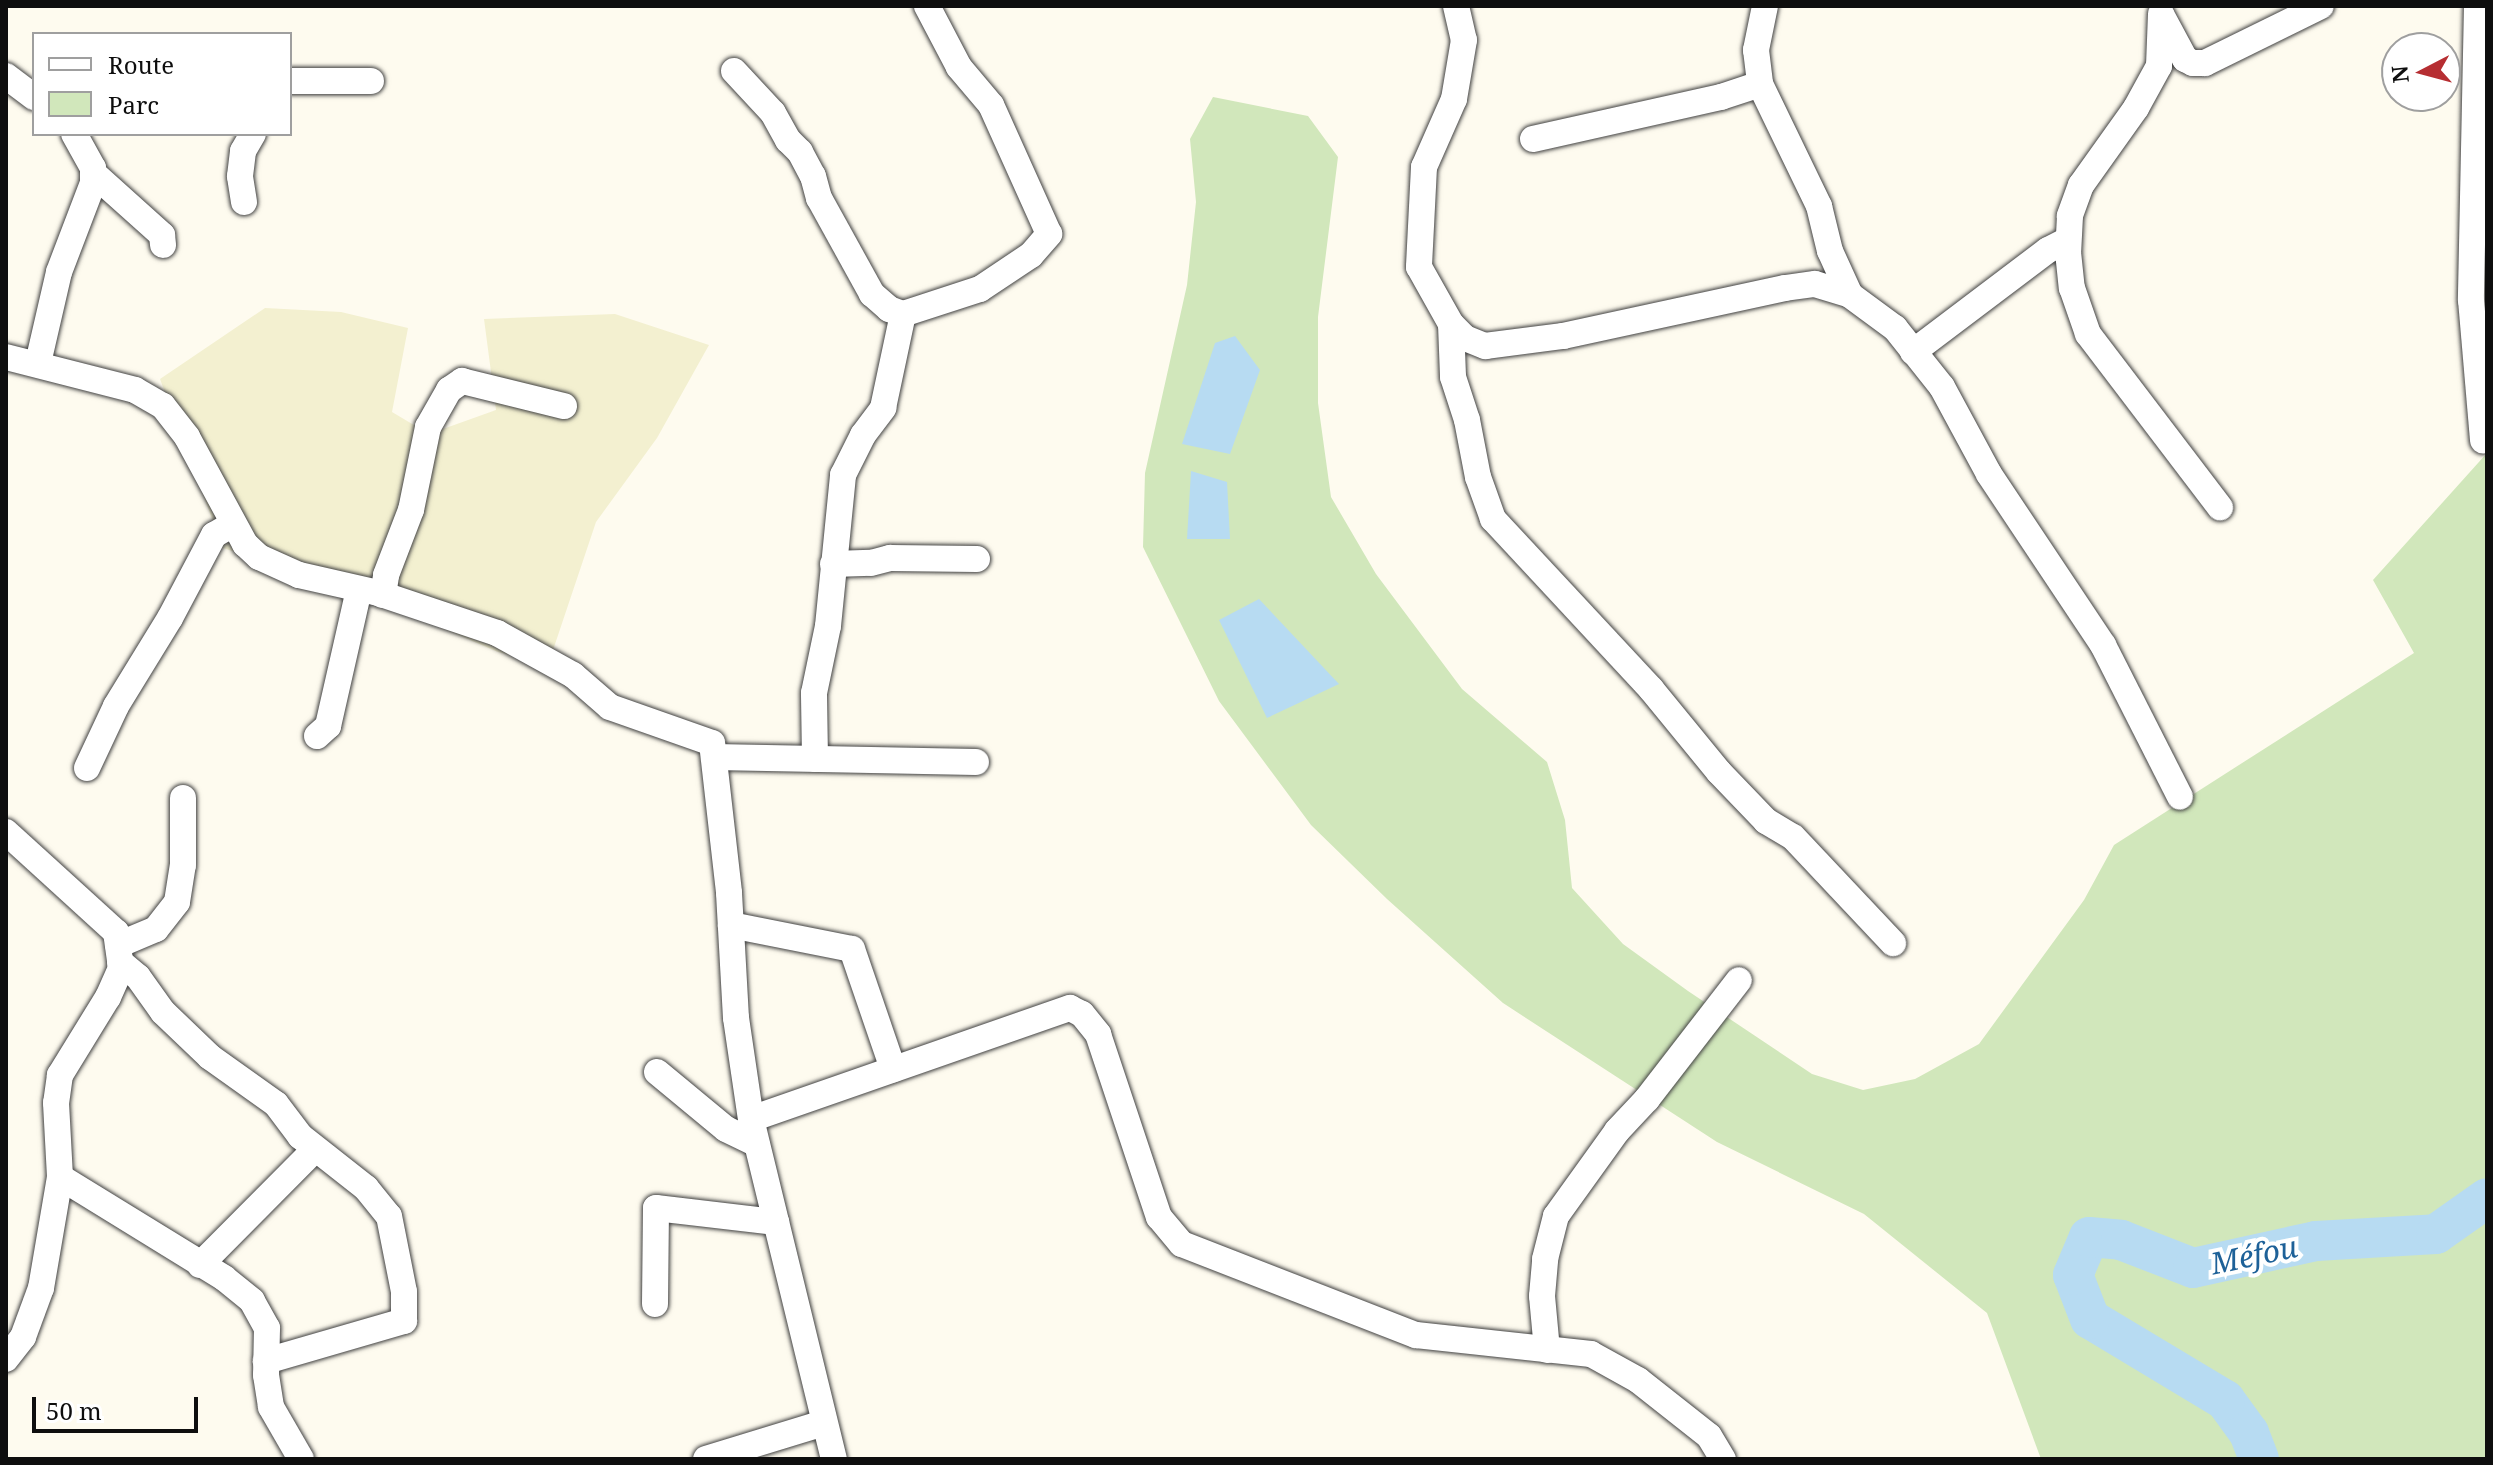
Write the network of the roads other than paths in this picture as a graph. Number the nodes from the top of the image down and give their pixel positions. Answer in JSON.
{"nodes":[{"id":1,"x":927,"y":6,"type":"edge"},
{"id":2,"x":1456,"y":6,"type":"edge"},
{"id":3,"x":1765,"y":6,"type":"edge"},
{"id":4,"x":2321,"y":6,"type":"edge"},
{"id":5,"x":2477,"y":6,"type":"edge"},
{"id":6,"x":2159,"y":10,"type":"edge"},
{"id":7,"x":734,"y":71,"type":"dead end"},
{"id":8,"x":6,"y":76,"type":"edge"},
{"id":9,"x":292,"y":81,"type":"edge"},
{"id":10,"x":371,"y":81,"type":"dead end"},
{"id":11,"x":1760,"y":84,"type":"junction"},
{"id":12,"x":32,"y":96,"type":"edge"},
{"id":13,"x":72,"y":136,"type":"edge"},
{"id":14,"x":252,"y":136,"type":"edge"},
{"id":15,"x":1533,"y":139,"type":"dead end"},
{"id":16,"x":2481,"y":155,"type":"edge"},
{"id":17,"x":93,"y":173,"type":"junction"},
{"id":18,"x":244,"y":202,"type":"dead end"},
{"id":19,"x":2068,"y":240,"type":"junction"},
{"id":20,"x":163,"y":245,"type":"dead end"},
{"id":21,"x":1850,"y":295,"type":"junction"},
{"id":22,"x":903,"y":314,"type":"junction"},
{"id":23,"x":1451,"y":324,"type":"junction"},
{"id":24,"x":1913,"y":352,"type":"junction"},
{"id":25,"x":6,"y":357,"type":"edge"},
{"id":26,"x":38,"y":363,"type":"junction"},
{"id":27,"x":564,"y":406,"type":"dead end"},
{"id":28,"x":2483,"y":440,"type":"dead end"},
{"id":29,"x":2220,"y":507,"type":"dead end"},
{"id":30,"x":233,"y":524,"type":"junction"},
{"id":31,"x":977,"y":559,"type":"dead end"},
{"id":32,"x":833,"y":564,"type":"junction"},
{"id":33,"x":371,"y":592,"type":"junction"},
{"id":34,"x":317,"y":736,"type":"dead end"},
{"id":35,"x":714,"y":757,"type":"junction"},
{"id":36,"x":815,"y":759,"type":"junction"},
{"id":37,"x":976,"y":762,"type":"dead end"},
{"id":38,"x":87,"y":768,"type":"dead end"},
{"id":39,"x":2180,"y":797,"type":"dead end"},
{"id":40,"x":183,"y":798,"type":"dead end"},
{"id":41,"x":6,"y":832,"type":"edge"},
{"id":42,"x":731,"y":925,"type":"junction"},
{"id":43,"x":1893,"y":943,"type":"dead end"},
{"id":44,"x":119,"y":953,"type":"junction"},
{"id":45,"x":1739,"y":980,"type":"dead end"},
{"id":46,"x":893,"y":1069,"type":"junction"},
{"id":47,"x":657,"y":1072,"type":"dead end"},
{"id":48,"x":754,"y":1131,"type":"junction"},
{"id":49,"x":315,"y":1149,"type":"junction"},
{"id":50,"x":60,"y":1177,"type":"junction"},
{"id":51,"x":776,"y":1222,"type":"junction"},
{"id":52,"x":200,"y":1265,"type":"junction"},
{"id":53,"x":655,"y":1304,"type":"dead end"},
{"id":54,"x":17,"y":1323,"type":"edge"},
{"id":55,"x":1547,"y":1350,"type":"junction"},
{"id":56,"x":6,"y":1359,"type":"edge"},
{"id":57,"x":266,"y":1361,"type":"junction"},
{"id":58,"x":824,"y":1423,"type":"junction"},
{"id":59,"x":301,"y":1459,"type":"edge"},
{"id":60,"x":706,"y":1459,"type":"edge"},
{"id":61,"x":834,"y":1459,"type":"edge"},
{"id":62,"x":1723,"y":1459,"type":"edge"}],
"edges":[{"from":1,"to":22,"type":"street"},
{"from":2,"to":23,"type":"street"},
{"from":3,"to":11,"type":"street"},
{"from":4,"to":6,"type":"street"},
{"from":5,"to":16,"type":"street"},
{"from":6,"to":19,"type":"street"},
{"from":7,"to":22,"type":"street"},
{"from":8,"to":12,"type":"street"},
{"from":9,"to":10,"type":"street"},
{"from":11,"to":15,"type":"street"},
{"from":11,"to":21,"type":"street"},
{"from":13,"to":17,"type":"street"},
{"from":14,"to":18,"type":"street"},
{"from":16,"to":28,"type":"street"},
{"from":17,"to":20,"type":"street"},
{"from":17,"to":26,"type":"street"},
{"from":19,"to":24,"type":"street"},
{"from":19,"to":29,"type":"street"},
{"from":21,"to":23,"type":"street"},
{"from":21,"to":24,"type":"street"},
{"from":22,"to":32,"type":"street"},
{"from":23,"to":43,"type":"street"},
{"from":24,"to":39,"type":"street"},
{"from":25,"to":26,"type":"street"},
{"from":26,"to":30,"type":"street"},
{"from":27,"to":33,"type":"street"},
{"from":30,"to":33,"type":"street"},
{"from":30,"to":38,"type":"street"},
{"from":31,"to":32,"type":"street"},
{"from":32,"to":36,"type":"street"},
{"from":33,"to":34,"type":"street"},
{"from":33,"to":35,"type":"street"},
{"from":35,"to":36,"type":"street"},
{"from":35,"to":42,"type":"street"},
{"from":36,"to":37,"type":"street"},
{"from":40,"to":44,"type":"street"},
{"from":41,"to":44,"type":"street"},
{"from":42,"to":46,"type":"street"},
{"from":42,"to":48,"type":"street"},
{"from":44,"to":49,"type":"street"},
{"from":44,"to":50,"type":"street"},
{"from":45,"to":55,"type":"street"},
{"from":46,"to":48,"type":"street"},
{"from":46,"to":55,"type":"street"},
{"from":47,"to":48,"type":"street"},
{"from":48,"to":51,"type":"street"},
{"from":49,"to":52,"type":"street"},
{"from":49,"to":57,"type":"street"},
{"from":50,"to":52,"type":"street"},
{"from":50,"to":54,"type":"street"},
{"from":51,"to":53,"type":"street"},
{"from":51,"to":58,"type":"street"},
{"from":52,"to":57,"type":"street"},
{"from":54,"to":56,"type":"street"},
{"from":55,"to":62,"type":"street"},
{"from":57,"to":59,"type":"street"},
{"from":58,"to":60,"type":"street"},
{"from":58,"to":61,"type":"street"}]}
